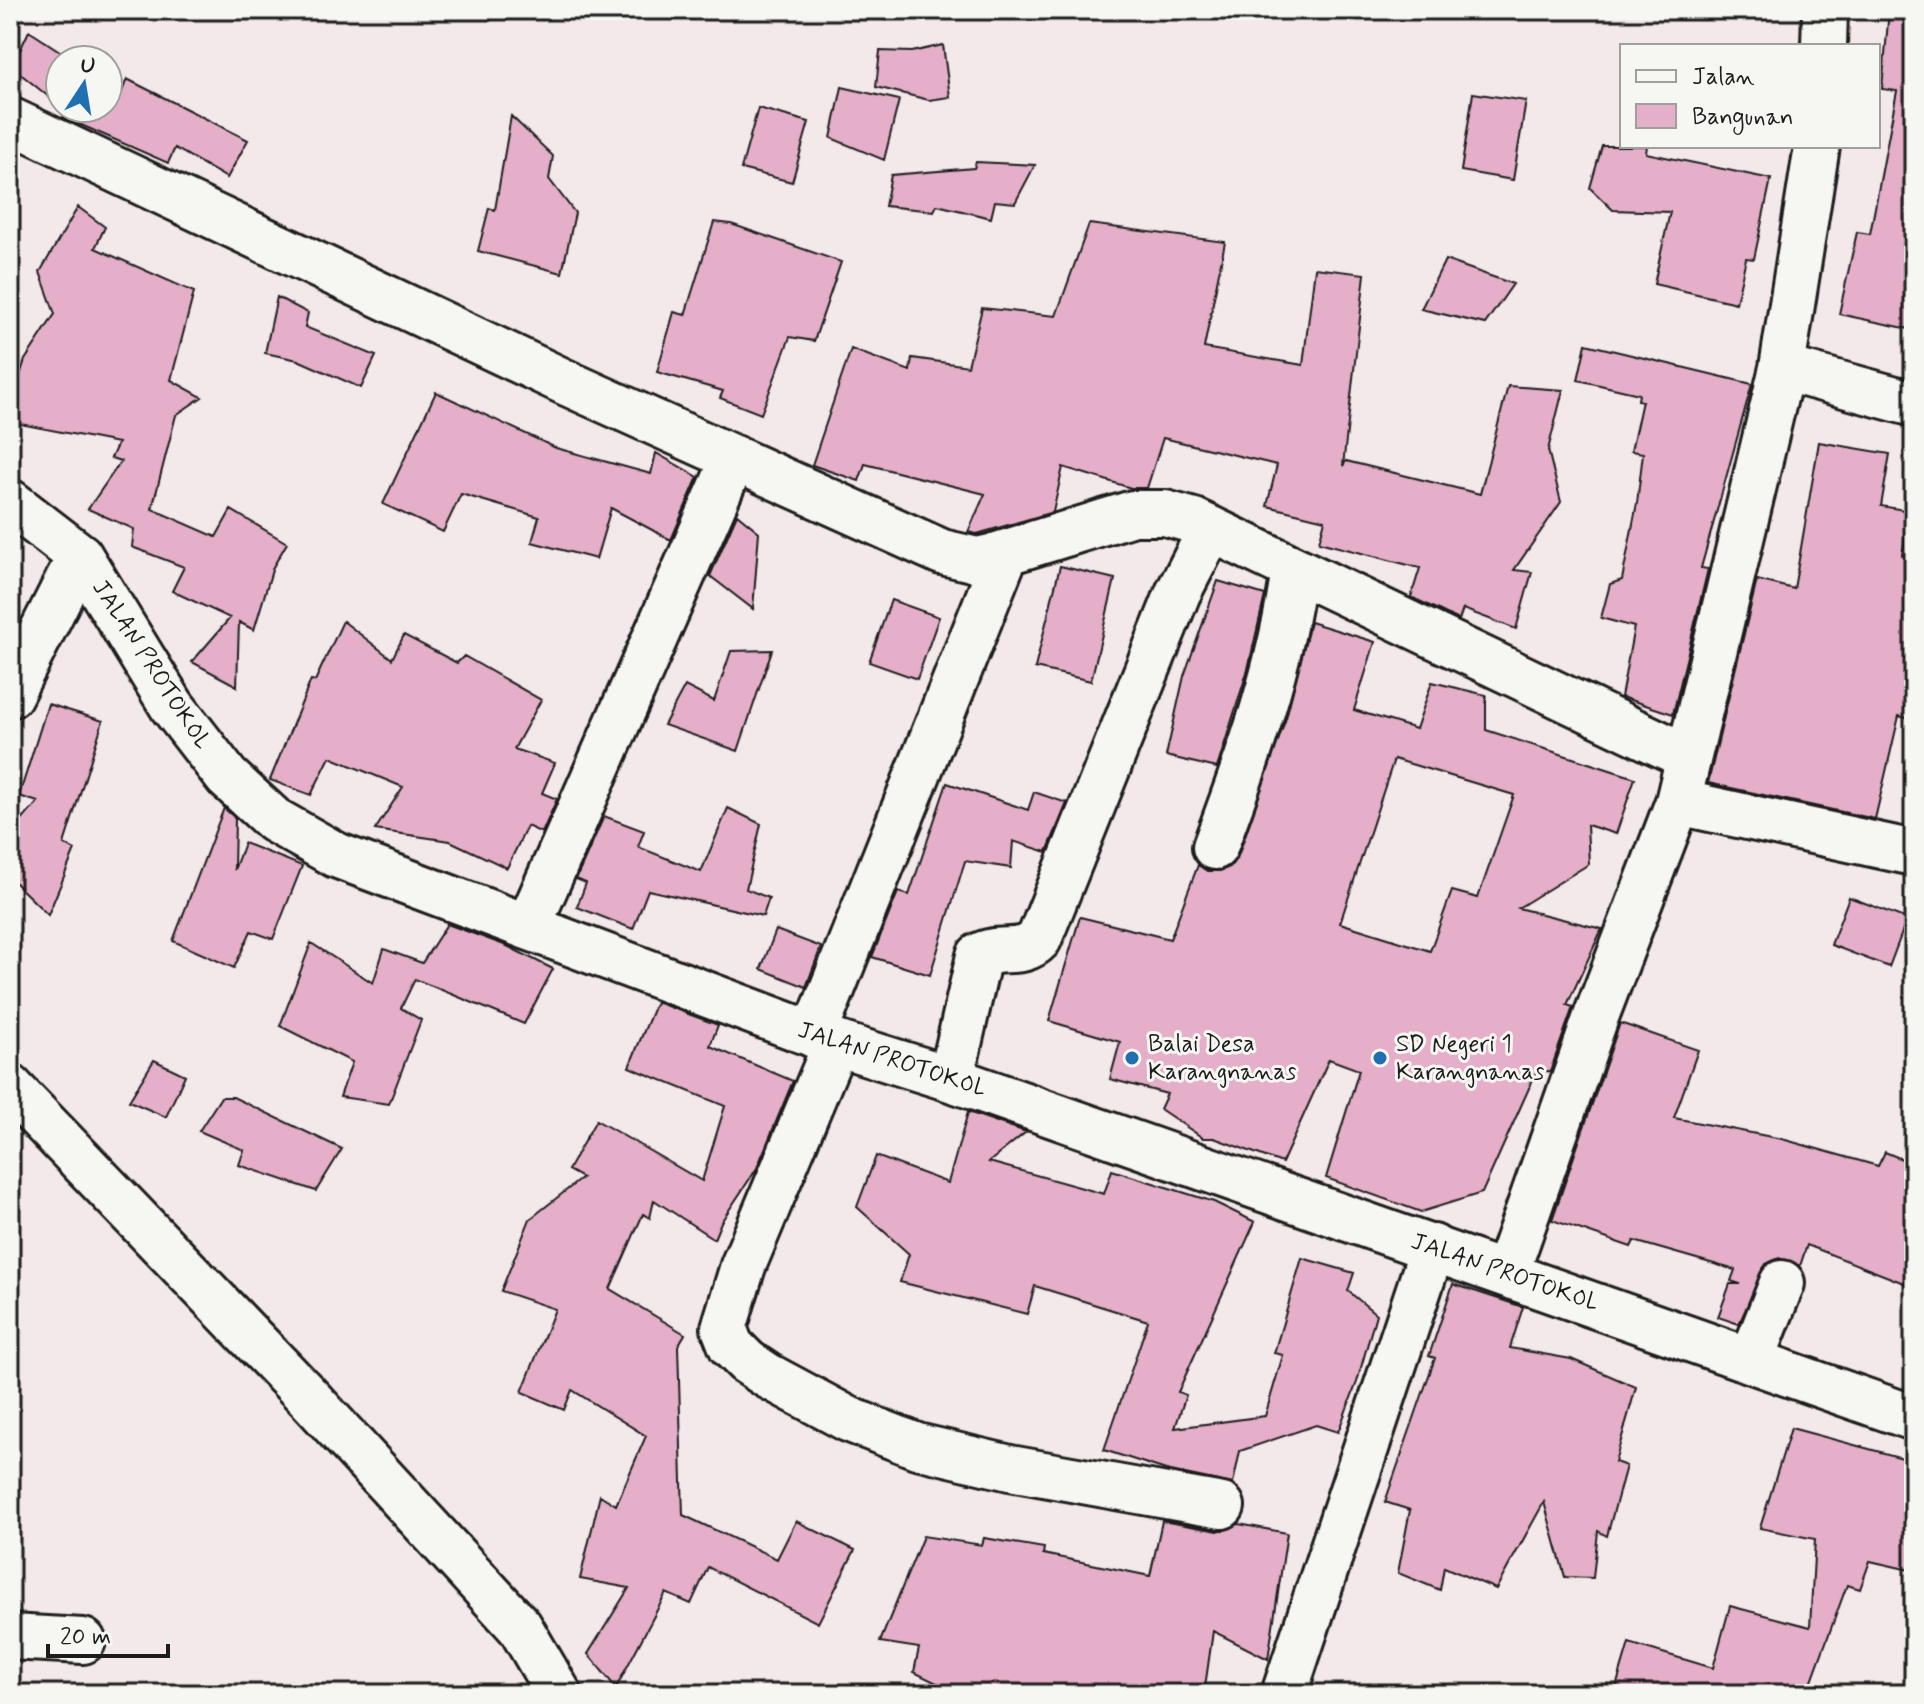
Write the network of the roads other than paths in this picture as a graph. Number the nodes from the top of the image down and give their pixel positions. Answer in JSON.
{"nodes":[{"id":1,"x":1825,"y":10,"type":"edge"},
{"id":2,"x":1824,"y":44,"type":"edge"},
{"id":3,"x":10,"y":120,"type":"edge"},
{"id":4,"x":1817,"y":148,"type":"edge"},
{"id":5,"x":1782,"y":368,"type":"junction"},
{"id":6,"x":1914,"y":404,"type":"edge"},
{"id":7,"x":734,"y":458,"type":"junction"},
{"id":8,"x":10,"y":502,"type":"edge"},
{"id":9,"x":1211,"y":529,"type":"junction"},
{"id":10,"x":1006,"y":553,"type":"junction"},
{"id":11,"x":80,"y":556,"type":"junction"},
{"id":12,"x":1294,"y":569,"type":"junction"},
{"id":13,"x":10,"y":695,"type":"edge"},
{"id":14,"x":1688,"y":757,"type":"junction"},
{"id":15,"x":1678,"y":802,"type":"junction"},
{"id":16,"x":1215,"y":847,"type":"dead end"},
{"id":17,"x":1914,"y":853,"type":"edge"},
{"id":18,"x":528,"y":927,"type":"junction"},
{"id":19,"x":825,"y":1039,"type":"junction"},
{"id":20,"x":951,"y":1079,"type":"junction"},
{"id":21,"x":10,"y":1087,"type":"edge"},
{"id":22,"x":1433,"y":1247,"type":"junction"},
{"id":23,"x":1506,"y":1274,"type":"junction"},
{"id":24,"x":1782,"y":1283,"type":"dead end"},
{"id":25,"x":1752,"y":1359,"type":"junction"},
{"id":26,"x":1914,"y":1418,"type":"edge"},
{"id":27,"x":1222,"y":1506,"type":"dead end"},
{"id":28,"x":10,"y":1637,"type":"edge"},
{"id":29,"x":83,"y":1641,"type":"dead end"},
{"id":30,"x":559,"y":1694,"type":"edge"},
{"id":31,"x":1284,"y":1694,"type":"edge"}],
"edges":[{"from":1,"to":2,"type":"street"},
{"from":3,"to":7,"type":"street"},
{"from":4,"to":5,"type":"street"},
{"from":5,"to":6,"type":"street"},
{"from":5,"to":14,"type":"street"},
{"from":7,"to":10,"type":"street"},
{"from":7,"to":18,"type":"street"},
{"from":8,"to":11,"type":"street","name":"JALAN PROTOKOL"},
{"from":9,"to":10,"type":"street"},
{"from":9,"to":12,"type":"street"},
{"from":9,"to":20,"type":"street"},
{"from":10,"to":19,"type":"street"},
{"from":11,"to":13,"type":"street"},
{"from":11,"to":18,"type":"street","name":"JALAN PROTOKOL"},
{"from":12,"to":14,"type":"street"},
{"from":12,"to":16,"type":"street"},
{"from":14,"to":15,"type":"street"},
{"from":15,"to":17,"type":"street"},
{"from":15,"to":23,"type":"street"},
{"from":18,"to":19,"type":"street","name":"JALAN PROTOKOL"},
{"from":19,"to":20,"type":"street","name":"JALAN PROTOKOL"},
{"from":19,"to":27,"type":"street"},
{"from":20,"to":22,"type":"street","name":"JALAN PROTOKOL"},
{"from":21,"to":30,"type":"street"},
{"from":22,"to":23,"type":"street","name":"JALAN PROTOKOL"},
{"from":22,"to":31,"type":"street"},
{"from":23,"to":25,"type":"street","name":"JALAN PROTOKOL"},
{"from":24,"to":25,"type":"street"},
{"from":25,"to":26,"type":"street","name":"JALAN PROTOKOL"},
{"from":28,"to":29,"type":"street"}]}
